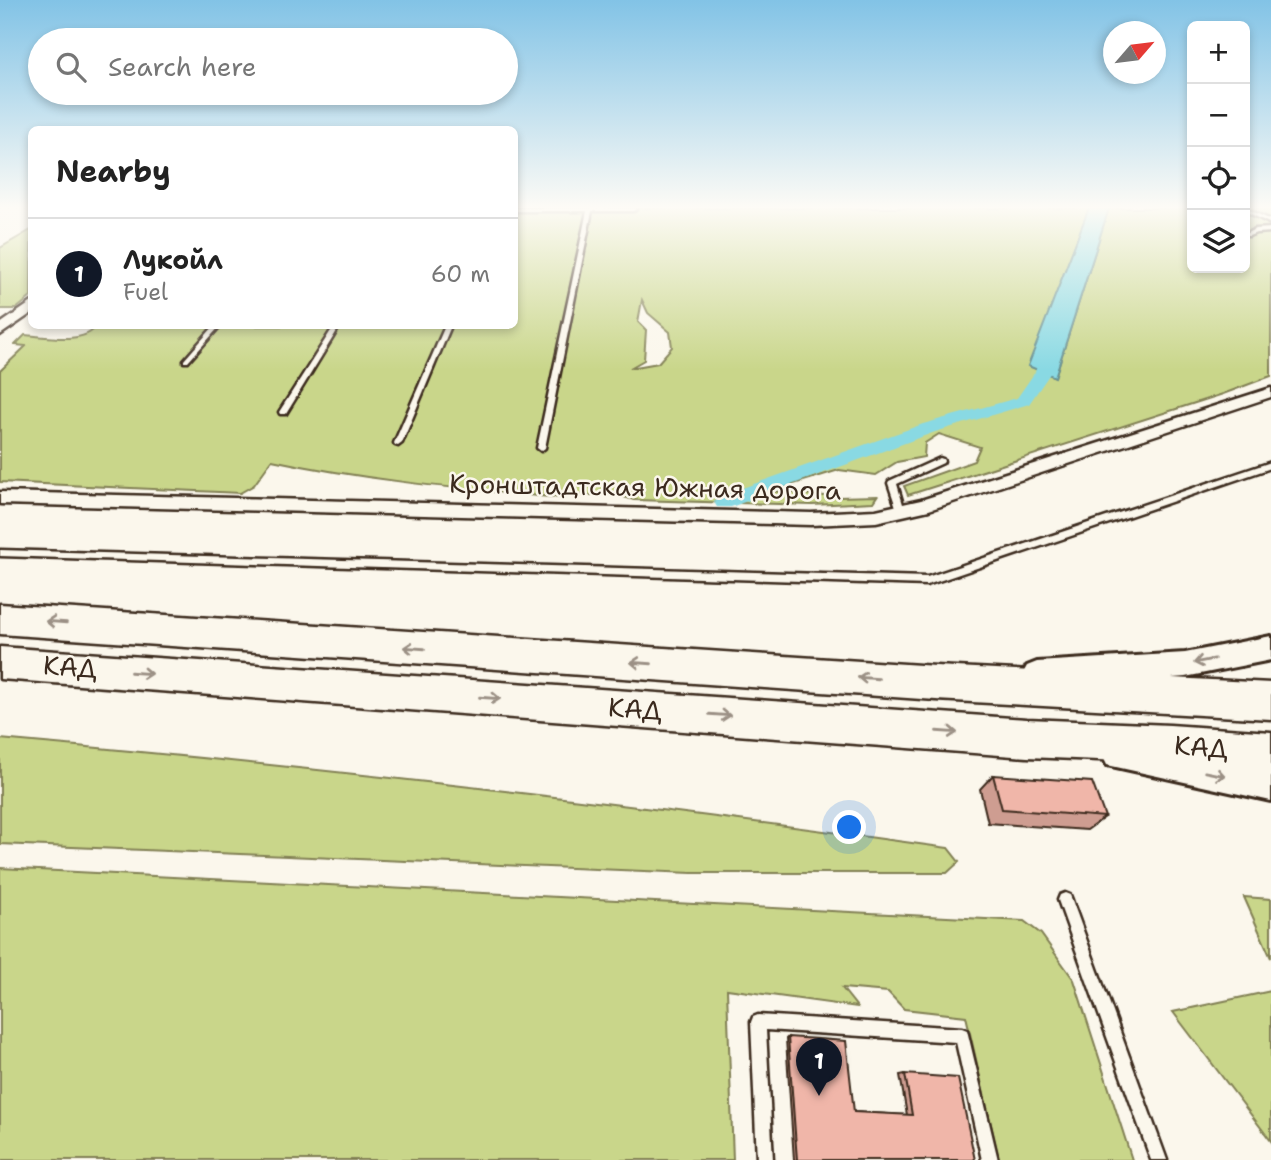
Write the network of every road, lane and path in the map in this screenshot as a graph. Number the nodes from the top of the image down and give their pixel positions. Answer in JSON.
{"nodes":[{"id":1,"x":579,"y":262,"type":"edge"},
{"id":2,"x":28,"y":309,"type":"edge"},
{"id":3,"x":214,"y":329,"type":"edge"},
{"id":4,"x":335,"y":329,"type":"edge"},
{"id":5,"x":447,"y":329,"type":"edge"},
{"id":6,"x":0,"y":331,"type":"edge"},
{"id":7,"x":186,"y":361,"type":"dead end"},
{"id":8,"x":1271,"y":392,"type":"edge"},
{"id":9,"x":283,"y":412,"type":"dead end"},
{"id":10,"x":398,"y":443,"type":"dead end"},
{"id":11,"x":541,"y":448,"type":"dead end"},
{"id":12,"x":940,"y":461,"type":"dead end"},
{"id":13,"x":1271,"y":465,"type":"edge"},
{"id":14,"x":0,"y":498,"type":"edge"},
{"id":15,"x":901,"y":511,"type":"junction"},
{"id":16,"x":0,"y":554,"type":"edge"},
{"id":17,"x":0,"y":619,"type":"edge"},
{"id":18,"x":1271,"y":648,"type":"edge"},
{"id":19,"x":0,"y":663,"type":"edge"},
{"id":20,"x":936,"y":683,"type":"junction"},
{"id":21,"x":1271,"y":701,"type":"edge"},
{"id":22,"x":1027,"y":738,"type":"junction"},
{"id":23,"x":1271,"y":752,"type":"edge"},
{"id":24,"x":1271,"y":785,"type":"edge"},
{"id":25,"x":1065,"y":900,"type":"dead end"},
{"id":26,"x":765,"y":1160,"type":"edge"},
{"id":27,"x":990,"y":1160,"type":"edge"},
{"id":28,"x":1159,"y":1160,"type":"edge"}],
"edges":[{"from":1,"to":11,"type":"lane"},
{"from":2,"to":6,"type":"street"},
{"from":3,"to":7,"type":"lane"},
{"from":4,"to":9,"type":"lane"},
{"from":5,"to":10,"type":"lane"},
{"from":8,"to":15,"type":"street","name":"Кронштадтская Южная дорога"},
{"from":12,"to":15,"type":"lane"},
{"from":13,"to":16,"type":"lane"},
{"from":14,"to":15,"type":"street","name":"Кронштадтская Южная дорога"},
{"from":20,"to":17,"type":"highway","name":"КАД","one_way":true},
{"from":18,"to":20,"type":"street","one_way":true},
{"from":19,"to":22,"type":"highway","name":"КАД","one_way":true},
{"from":20,"to":21,"type":"highway","name":"КАД"},
{"from":22,"to":23,"type":"highway","name":"КАД"},
{"from":22,"to":24,"type":"main road","one_way":true},
{"from":25,"to":28,"type":"lane"},
{"from":26,"to":27,"type":"lane"}]}
